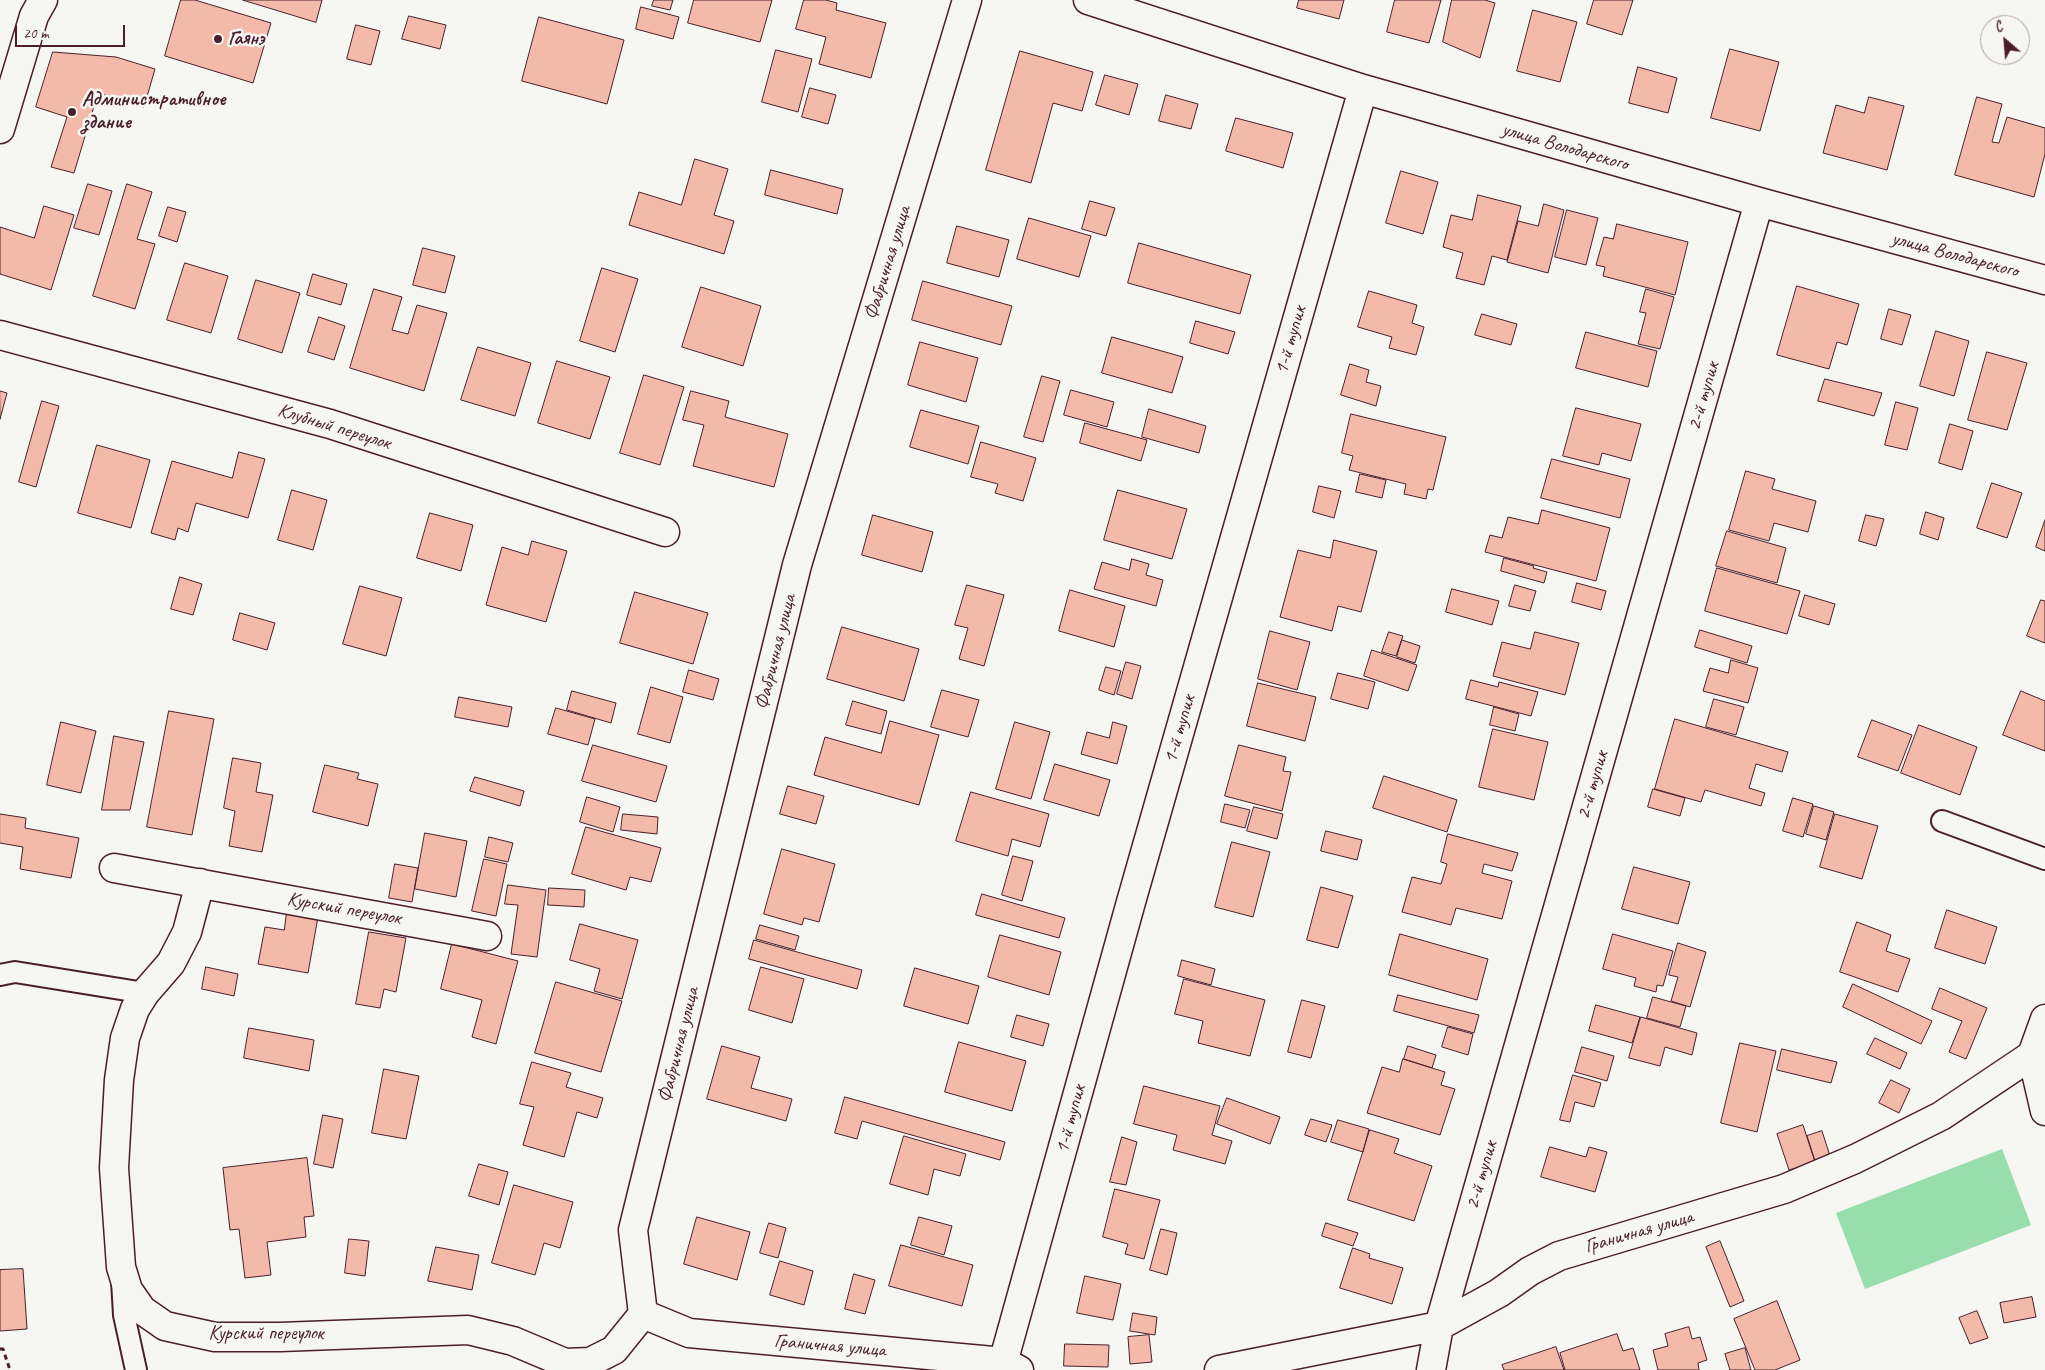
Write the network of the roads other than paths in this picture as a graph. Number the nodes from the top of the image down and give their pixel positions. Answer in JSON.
{"nodes":[{"id":1,"x":43,"y":0,"type":"edge"},
{"id":2,"x":967,"y":0,"type":"edge"},
{"id":3,"x":1088,"y":0,"type":"edge"},
{"id":4,"x":1363,"y":89,"type":"junction"},
{"id":5,"x":0,"y":128,"type":"edge"},
{"id":6,"x":1759,"y":202,"type":"junction"},
{"id":7,"x":2045,"y":280,"type":"edge"},
{"id":8,"x":0,"y":335,"type":"edge"},
{"id":9,"x":665,"y":532,"type":"dead end"},
{"id":10,"x":1942,"y":821,"type":"dead end"},
{"id":11,"x":2045,"y":859,"type":"edge"},
{"id":12,"x":114,"y":868,"type":"dead end"},
{"id":13,"x":200,"y":883,"type":"junction"},
{"id":14,"x":487,"y":936,"type":"dead end"},
{"id":15,"x":0,"y":975,"type":"edge"},
{"id":16,"x":145,"y":993,"type":"junction"},
{"id":17,"x":2045,"y":1019,"type":"edge"},
{"id":18,"x":2038,"y":1053,"type":"edge"},
{"id":19,"x":2045,"y":1112,"type":"edge"},
{"id":20,"x":121,"y":1267,"type":"junction"},
{"id":21,"x":644,"y":1314,"type":"junction"},
{"id":22,"x":1439,"y":1326,"type":"junction"},
{"id":23,"x":1008,"y":1367,"type":"edge"},
{"id":24,"x":136,"y":1370,"type":"edge"},
{"id":25,"x":1219,"y":1370,"type":"edge"},
{"id":26,"x":1430,"y":1370,"type":"edge"}],
"edges":[{"from":1,"to":5,"type":"street"},
{"from":2,"to":21,"type":"street","name":"Фабричная улица"},
{"from":3,"to":4,"type":"street","name":"улица Володарского"},
{"from":4,"to":6,"type":"street","name":"улица Володарского"},
{"from":4,"to":23,"type":"street","name":"1-й тупик"},
{"from":6,"to":7,"type":"street","name":"улица Володарского"},
{"from":6,"to":22,"type":"street","name":"2-й тупик"},
{"from":8,"to":9,"type":"street","name":"Клубный переулок"},
{"from":10,"to":11,"type":"lane"},
{"from":12,"to":13,"type":"street","name":"Курский переулок"},
{"from":13,"to":14,"type":"street","name":"Курский переулок"},
{"from":13,"to":16,"type":"street","name":"Курский переулок"},
{"from":15,"to":16,"type":"lane"},
{"from":16,"to":20,"type":"street","name":"Курский переулок"},
{"from":17,"to":18,"type":"street"},
{"from":18,"to":19,"type":"street"},
{"from":18,"to":22,"type":"street","name":"Граничная улица"},
{"from":20,"to":21,"type":"street","name":"Курский переулок"},
{"from":20,"to":24,"type":"lane"},
{"from":21,"to":23,"type":"street","name":"Граничная улица"},
{"from":22,"to":25,"type":"street","name":"Граничная улица"},
{"from":22,"to":26,"type":"street","name":"2-й тупик"}]}
